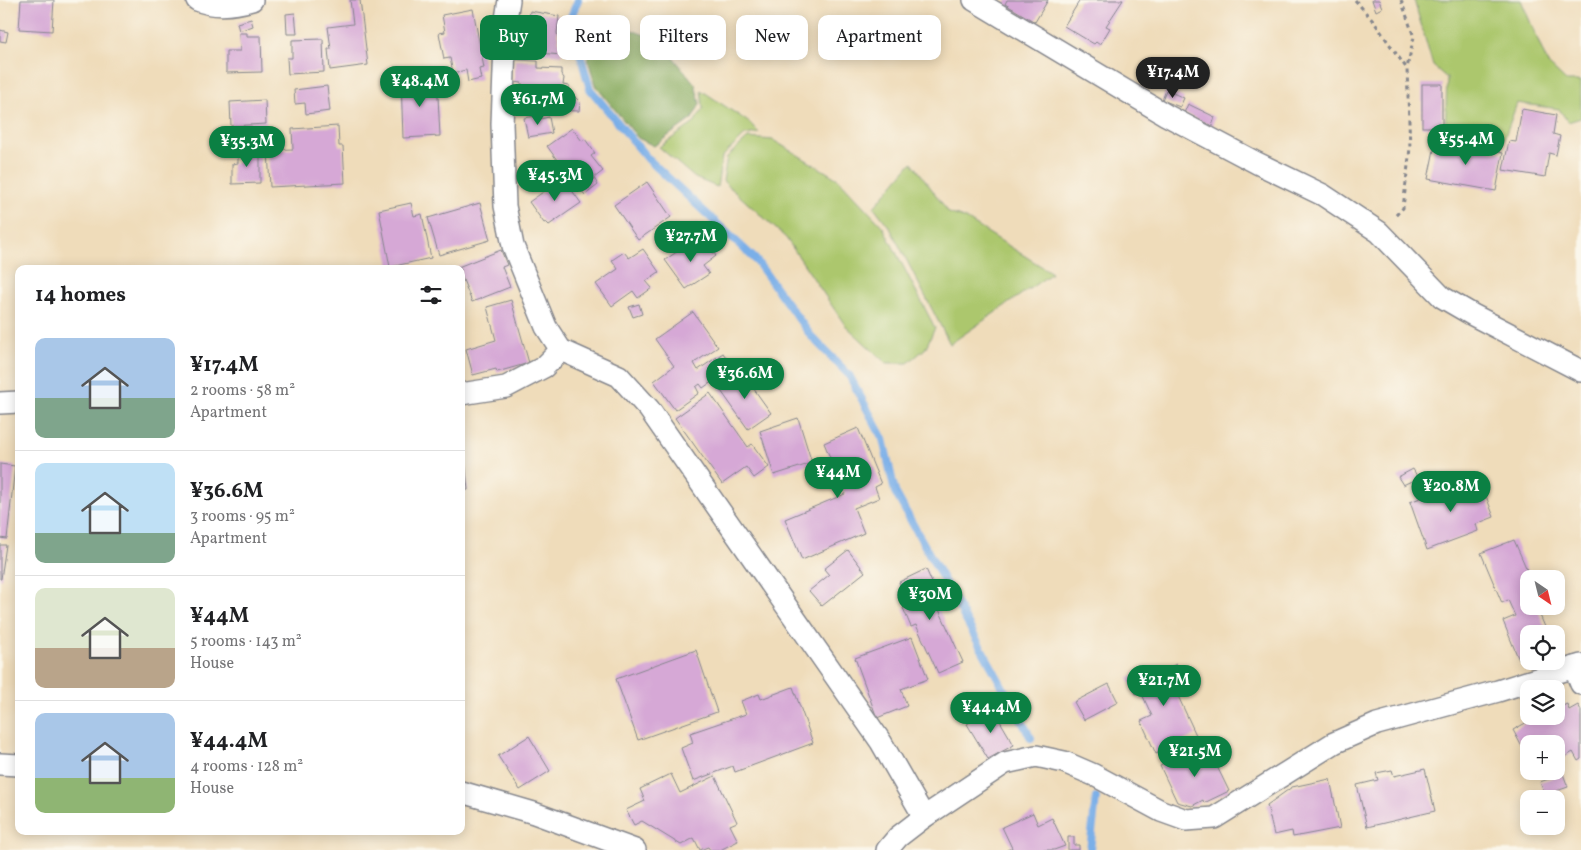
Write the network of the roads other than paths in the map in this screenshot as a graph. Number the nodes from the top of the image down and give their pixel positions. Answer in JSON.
{"nodes":[{"id":1,"x":197,"y":0,"type":"edge"},
{"id":2,"x":252,"y":0,"type":"edge"},
{"id":3,"x":509,"y":0,"type":"edge"},
{"id":4,"x":974,"y":0,"type":"edge"},
{"id":5,"x":561,"y":350,"type":"junction"},
{"id":6,"x":1581,"y":371,"type":"edge"},
{"id":7,"x":465,"y":393,"type":"edge"},
{"id":8,"x":15,"y":402,"type":"edge"},
{"id":9,"x":0,"y":403,"type":"edge"},
{"id":10,"x":1579,"y":672,"type":"edge"},
{"id":11,"x":0,"y":764,"type":"edge"},
{"id":12,"x":15,"y":765,"type":"edge"},
{"id":13,"x":465,"y":793,"type":"edge"},
{"id":14,"x":924,"y":817,"type":"junction"},
{"id":15,"x":635,"y":850,"type":"edge"},
{"id":16,"x":887,"y":850,"type":"edge"}],
"edges":[{"from":1,"to":2,"type":"street"},
{"from":3,"to":5,"type":"street"},
{"from":4,"to":6,"type":"street"},
{"from":5,"to":7,"type":"street"},
{"from":5,"to":14,"type":"street"},
{"from":8,"to":9,"type":"street"},
{"from":10,"to":14,"type":"street"},
{"from":11,"to":12,"type":"street"},
{"from":13,"to":15,"type":"street"},
{"from":14,"to":16,"type":"street"}]}
